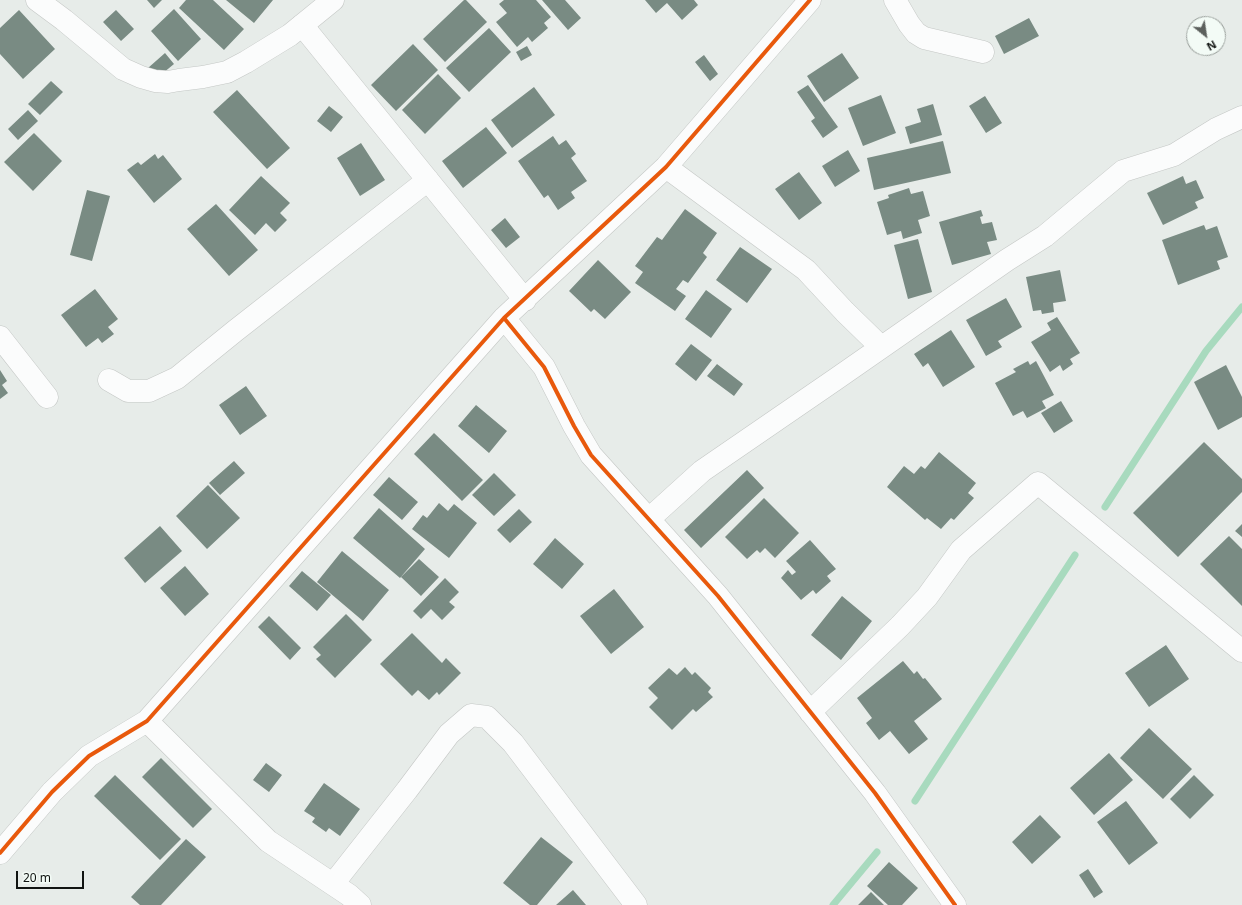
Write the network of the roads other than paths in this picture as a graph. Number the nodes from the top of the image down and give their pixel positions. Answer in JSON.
{"nodes":[{"id":1,"x":37,"y":0,"type":"edge"},
{"id":2,"x":333,"y":0,"type":"edge"},
{"id":3,"x":810,"y":0,"type":"edge"},
{"id":4,"x":896,"y":0,"type":"edge"},
{"id":5,"x":302,"y":25,"type":"junction"},
{"id":6,"x":983,"y":52,"type":"dead end"},
{"id":7,"x":1242,"y":117,"type":"edge"},
{"id":8,"x":666,"y":166,"type":"junction"},
{"id":9,"x":428,"y":180,"type":"junction"},
{"id":10,"x":525,"y":300,"type":"junction"},
{"id":11,"x":504,"y":318,"type":"junction"},
{"id":12,"x":0,"y":337,"type":"edge"},
{"id":13,"x":881,"y":347,"type":"junction"},
{"id":14,"x":109,"y":380,"type":"dead end"},
{"id":15,"x":47,"y":397,"type":"dead end"},
{"id":16,"x":649,"y":519,"type":"junction"},
{"id":17,"x":1242,"y":651,"type":"edge"},
{"id":18,"x":810,"y":712,"type":"junction"},
{"id":19,"x":147,"y":721,"type":"junction"},
{"id":20,"x":0,"y":853,"type":"edge"},
{"id":21,"x":333,"y":884,"type":"junction"},
{"id":22,"x":360,"y":905,"type":"edge"},
{"id":23,"x":636,"y":905,"type":"edge"},
{"id":24,"x":955,"y":905,"type":"edge"}],
"edges":[{"from":1,"to":5,"type":"street"},
{"from":2,"to":5,"type":"street"},
{"from":3,"to":8,"type":"street"},
{"from":4,"to":6,"type":"street"},
{"from":5,"to":9,"type":"street"},
{"from":7,"to":13,"type":"street"},
{"from":8,"to":10,"type":"street"},
{"from":8,"to":13,"type":"street"},
{"from":9,"to":10,"type":"street"},
{"from":9,"to":14,"type":"street"},
{"from":10,"to":11,"type":"street"},
{"from":11,"to":16,"type":"street"},
{"from":11,"to":19,"type":"street"},
{"from":12,"to":15,"type":"street"},
{"from":13,"to":16,"type":"street"},
{"from":16,"to":18,"type":"street"},
{"from":17,"to":18,"type":"street"},
{"from":18,"to":24,"type":"street"},
{"from":19,"to":20,"type":"street"},
{"from":19,"to":21,"type":"street"},
{"from":21,"to":22,"type":"street"},
{"from":21,"to":23,"type":"street"}]}
